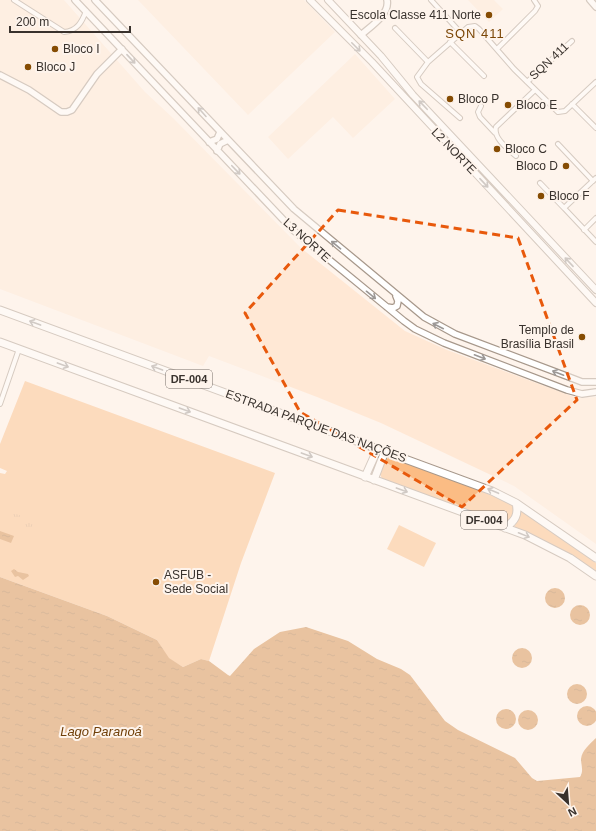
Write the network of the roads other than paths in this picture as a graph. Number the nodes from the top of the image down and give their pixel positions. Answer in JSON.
{"nodes":[{"id":1,"x":14,"y":0,"type":"edge"},
{"id":2,"x":75,"y":0,"type":"edge"},
{"id":3,"x":95,"y":0,"type":"edge"},
{"id":4,"x":310,"y":0,"type":"edge"},
{"id":5,"x":386,"y":0,"type":"edge"},
{"id":6,"x":431,"y":0,"type":"edge"},
{"id":7,"x":534,"y":0,"type":"edge"},
{"id":8,"x":590,"y":0,"type":"edge"},
{"id":9,"x":332,"y":1,"type":"edge"},
{"id":10,"x":596,"y":4,"type":"edge"},
{"id":11,"x":86,"y":11,"type":"junction"},
{"id":12,"x":395,"y":28,"type":"dead end"},
{"id":13,"x":460,"y":32,"type":"junction"},
{"id":14,"x":361,"y":35,"type":"junction"},
{"id":15,"x":572,"y":40,"type":"dead end"},
{"id":16,"x":450,"y":42,"type":"junction"},
{"id":17,"x":122,"y":49,"type":"junction"},
{"id":18,"x":497,"y":50,"type":"junction"},
{"id":19,"x":381,"y":56,"type":"junction"},
{"id":20,"x":372,"y":62,"type":"junction"},
{"id":21,"x":428,"y":62,"type":"junction"},
{"id":22,"x":0,"y":75,"type":"edge"},
{"id":23,"x":484,"y":76,"type":"dead end"},
{"id":24,"x":527,"y":82,"type":"junction"},
{"id":25,"x":596,"y":82,"type":"edge"},
{"id":26,"x":535,"y":90,"type":"junction"},
{"id":27,"x":572,"y":104,"type":"junction"},
{"id":28,"x":481,"y":106,"type":"dead end"},
{"id":29,"x":460,"y":118,"type":"dead end"},
{"id":30,"x":596,"y":128,"type":"edge"},
{"id":31,"x":220,"y":132,"type":"junction"},
{"id":32,"x":495,"y":132,"type":"junction"},
{"id":33,"x":228,"y":140,"type":"junction"},
{"id":34,"x":209,"y":142,"type":"junction"},
{"id":35,"x":558,"y":144,"type":"dead end"},
{"id":36,"x":217,"y":151,"type":"junction"},
{"id":37,"x":516,"y":156,"type":"dead end"},
{"id":38,"x":478,"y":165,"type":"junction"},
{"id":39,"x":470,"y":168,"type":"junction"},
{"id":40,"x":595,"y":180,"type":"edge"},
{"id":41,"x":540,"y":183,"type":"dead end"},
{"id":42,"x":564,"y":208,"type":"junction"},
{"id":43,"x":596,"y":218,"type":"edge"},
{"id":44,"x":584,"y":230,"type":"junction"},
{"id":45,"x":596,"y":242,"type":"edge"},
{"id":46,"x":596,"y":290,"type":"edge"},
{"id":47,"x":396,"y":296,"type":"junction"},
{"id":48,"x":596,"y":303,"type":"edge"},
{"id":49,"x":385,"y":306,"type":"junction"},
{"id":50,"x":0,"y":310,"type":"edge"},
{"id":51,"x":0,"y":342,"type":"edge"},
{"id":52,"x":19,"y":349,"type":"junction"},
{"id":53,"x":596,"y":382,"type":"edge"},
{"id":54,"x":596,"y":392,"type":"edge"},
{"id":55,"x":0,"y":404,"type":"edge"},
{"id":56,"x":378,"y":448,"type":"junction"},
{"id":57,"x":385,"y":451,"type":"junction"},
{"id":58,"x":366,"y":477,"type":"junction"},
{"id":59,"x":374,"y":480,"type":"junction"},
{"id":60,"x":516,"y":503,"type":"junction"},
{"id":61,"x":505,"y":528,"type":"junction"},
{"id":62,"x":596,"y":558,"type":"edge"},
{"id":63,"x":596,"y":576,"type":"edge"}],
"edges":[{"from":1,"to":11,"type":"street"},
{"from":2,"to":11,"type":"main road","name":"L3 NORTE"},
{"from":31,"to":3,"type":"main road","name":"L3 NORTE","one_way":true},
{"from":4,"to":20,"type":"main road","name":"L2 NORTE","one_way":true},
{"from":5,"to":14,"type":"main road"},
{"from":6,"to":13,"type":"street"},
{"from":7,"to":18,"type":"street"},
{"from":8,"to":10,"type":"main road"},
{"from":9,"to":14,"type":"main road","name":"L2 NORTE"},
{"from":11,"to":17,"type":"main road","name":"L3 NORTE"},
{"from":12,"to":21,"type":"street"},
{"from":13,"to":16,"type":"street"},
{"from":13,"to":18,"type":"street","name":"SQN 411"},
{"from":14,"to":19,"type":"main road","name":"L2 NORTE"},
{"from":15,"to":24,"type":"street","name":"SQN 411"},
{"from":16,"to":21,"type":"street"},
{"from":16,"to":23,"type":"street"},
{"from":17,"to":22,"type":"main road"},
{"from":17,"to":34,"type":"main road","name":"L3 NORTE","one_way":true},
{"from":18,"to":24,"type":"street","name":"SQN 411"},
{"from":19,"to":20,"type":"main road"},
{"from":38,"to":19,"type":"main road","name":"L2 NORTE","one_way":true},
{"from":20,"to":39,"type":"main road","name":"L2 NORTE"},
{"from":21,"to":29,"type":"street"},
{"from":24,"to":26,"type":"street","name":"SQN 411"},
{"from":25,"to":27,"type":"street"},
{"from":26,"to":27,"type":"street","name":"SQN 411"},
{"from":26,"to":32,"type":"street","name":"SQN 411"},
{"from":27,"to":30,"type":"street"},
{"from":28,"to":32,"type":"street"},
{"from":31,"to":33,"type":"main road","name":"L3 NORTE"},
{"from":31,"to":34,"type":"main road"},
{"from":32,"to":37,"type":"street"},
{"from":33,"to":36,"type":"main road"},
{"from":47,"to":33,"type":"main road","name":"L3 NORTE","one_way":true},
{"from":34,"to":36,"type":"main road","name":"L3 NORTE"},
{"from":35,"to":40,"type":"street"},
{"from":36,"to":49,"type":"main road","name":"L3 NORTE","one_way":true},
{"from":38,"to":39,"type":"main road"},
{"from":46,"to":38,"type":"main road","name":"L2 NORTE","one_way":true},
{"from":39,"to":48,"type":"main road","name":"L2 NORTE","one_way":true},
{"from":40,"to":42,"type":"street"},
{"from":41,"to":42,"type":"street"},
{"from":42,"to":44,"type":"street"},
{"from":43,"to":44,"type":"street"},
{"from":44,"to":45,"type":"street"},
{"from":47,"to":49,"type":"main road"},
{"from":53,"to":47,"type":"main road","name":"L3 NORTE","one_way":true},
{"from":49,"to":54,"type":"main road","name":"L3 NORTE","one_way":true},
{"from":56,"to":50,"type":"highway","name":"ESTRADA PARQUE DAS NAÇÕES","number":"DF-004","one_way":true},
{"from":51,"to":52,"type":"highway","number":"DF-004"},
{"from":52,"to":55,"type":"street"},
{"from":52,"to":58,"type":"highway","number":"DF-004","one_way":true},
{"from":56,"to":57,"type":"highway","name":"ESTRADA PARQUE DAS NAÇÕES","number":"DF-004"},
{"from":56,"to":58,"type":"highway"},
{"from":57,"to":59,"type":"highway"},
{"from":60,"to":57,"type":"highway","name":"ESTRADA PARQUE DAS NAÇÕES","number":"DF-004","one_way":true},
{"from":58,"to":59,"type":"highway","number":"DF-004"},
{"from":59,"to":61,"type":"highway","number":"DF-004","one_way":true},
{"from":60,"to":61,"type":"highway"},
{"from":60,"to":62,"type":"highway","name":"ESTRADA PARQUE DAS NAÇÕES","number":"DF-004"},
{"from":61,"to":63,"type":"highway","number":"DF-004","one_way":true}]}
